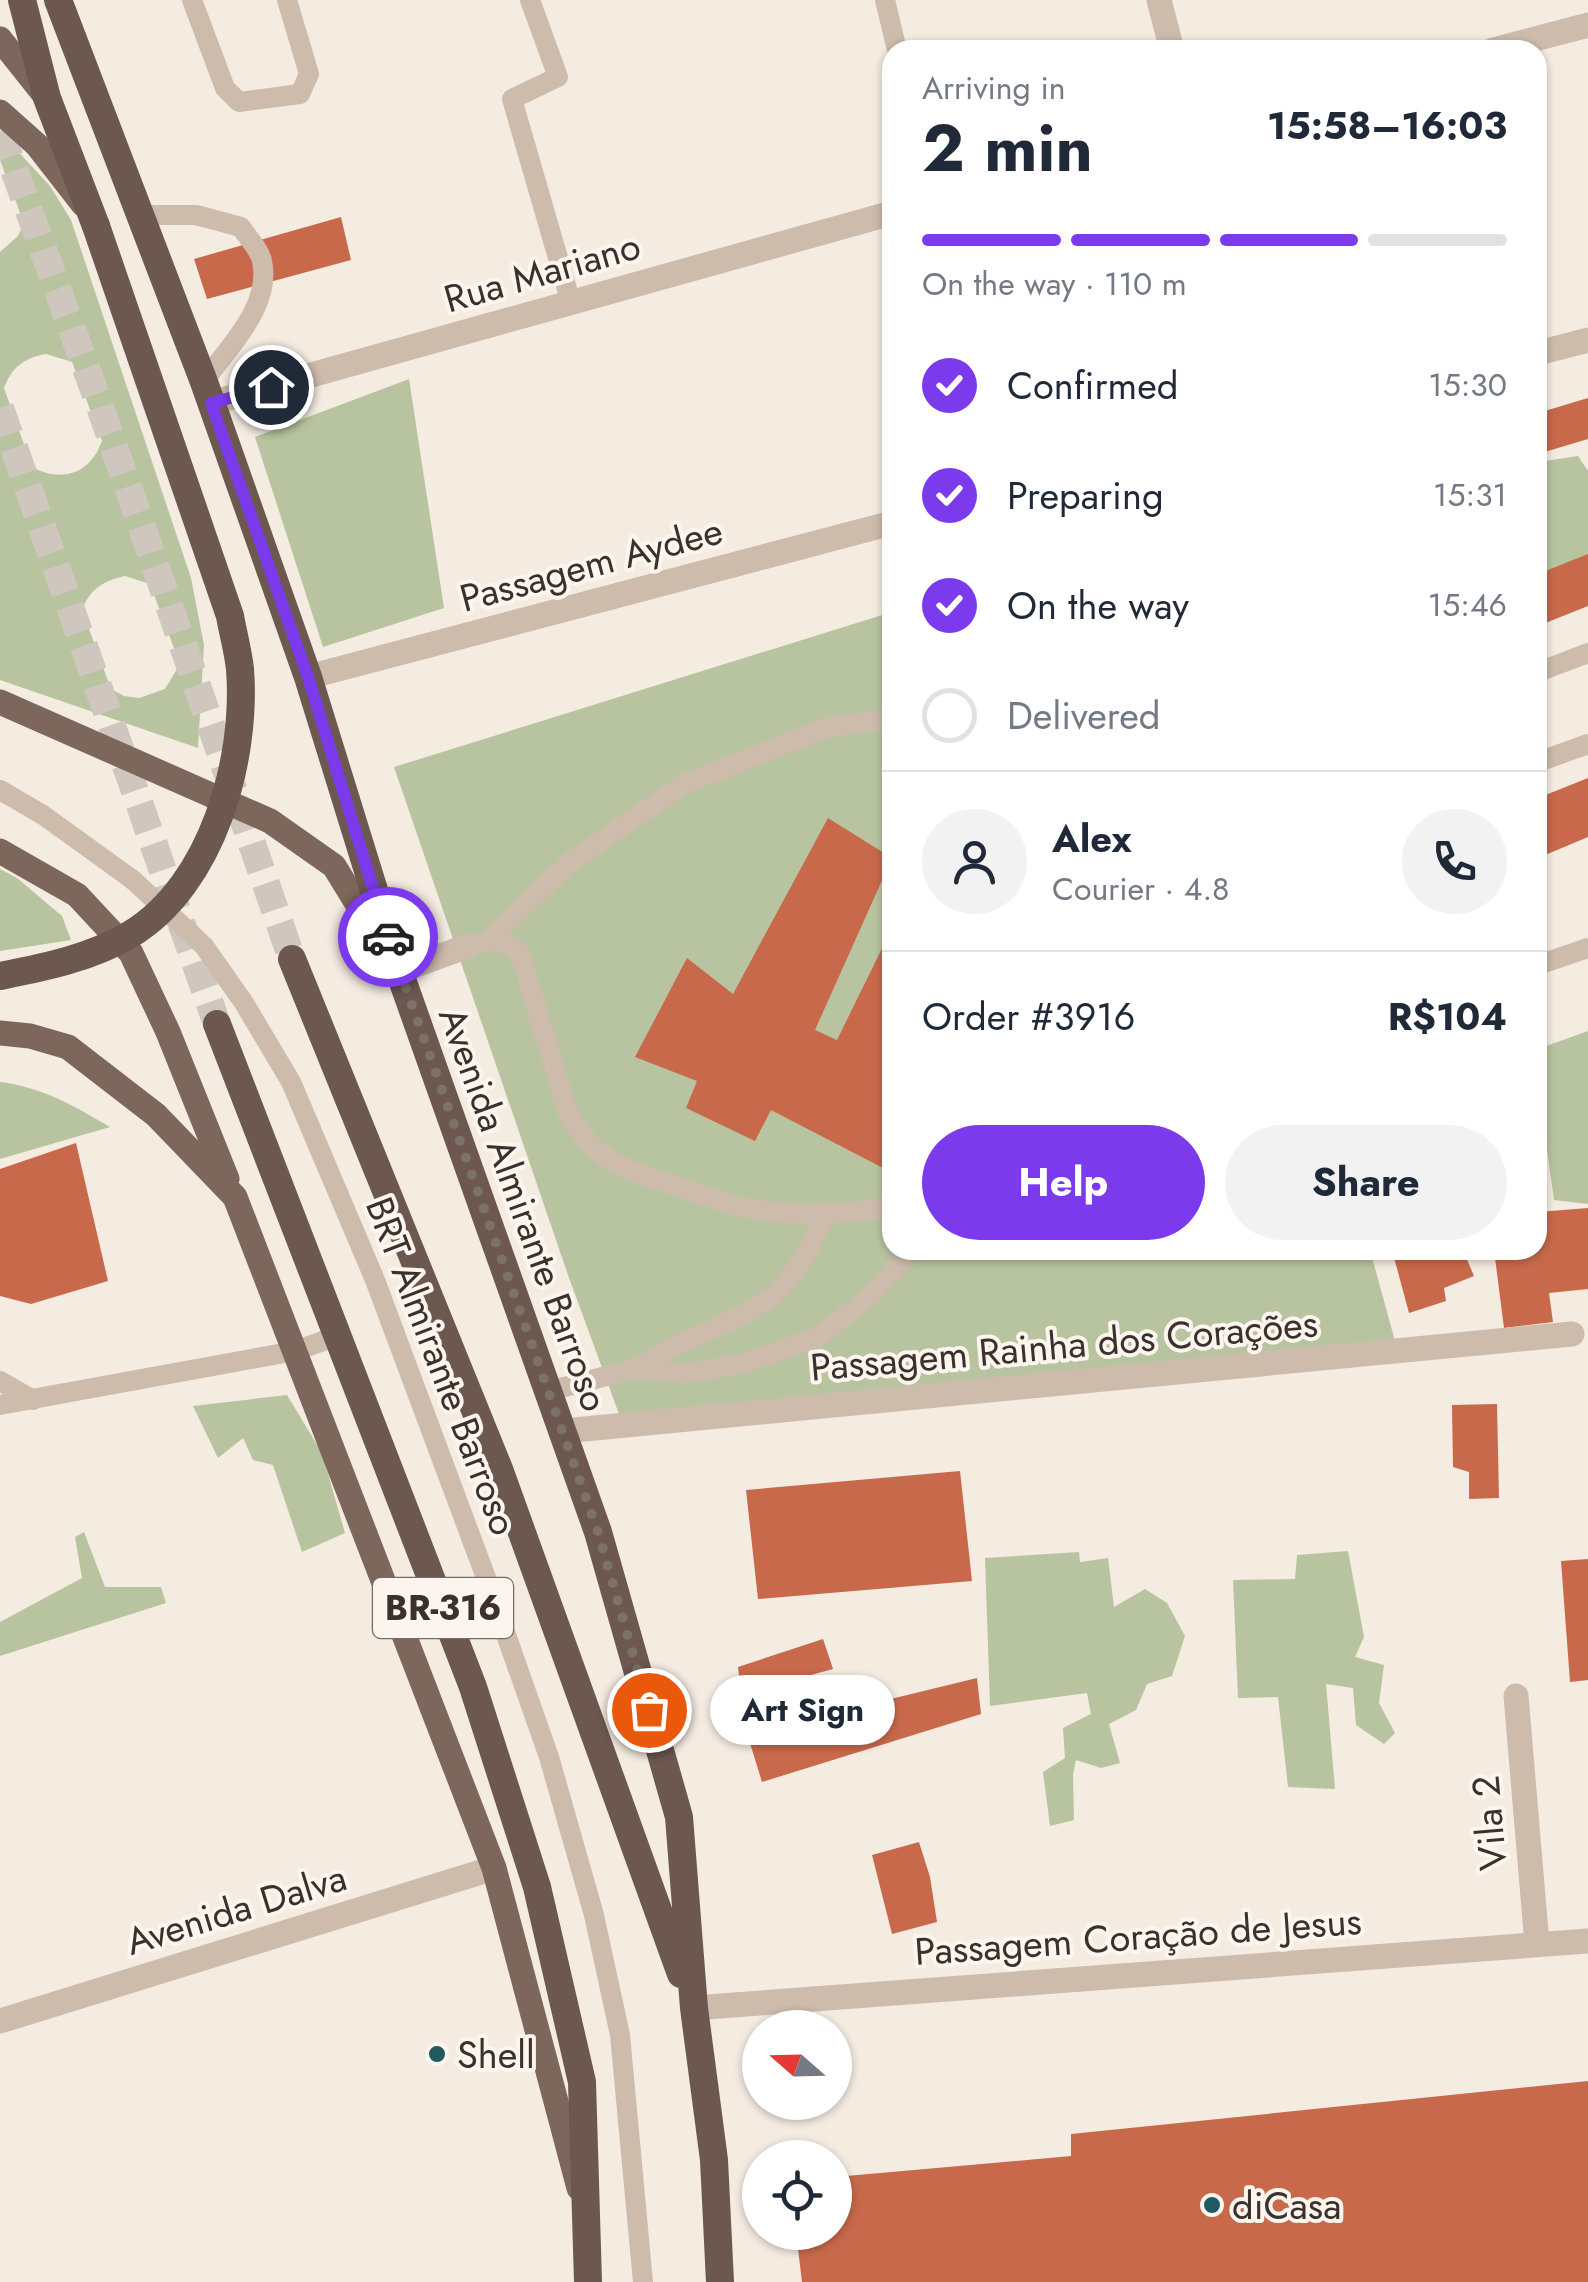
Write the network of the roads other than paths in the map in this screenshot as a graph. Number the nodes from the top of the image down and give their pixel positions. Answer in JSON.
{"nodes":[{"id":1,"x":22,"y":0,"type":"edge"},
{"id":2,"x":58,"y":0,"type":"edge"},
{"id":3,"x":192,"y":0,"type":"edge"},
{"id":4,"x":287,"y":0,"type":"edge"},
{"id":5,"x":530,"y":0,"type":"edge"},
{"id":6,"x":885,"y":0,"type":"edge"},
{"id":7,"x":1159,"y":0,"type":"edge"},
{"id":8,"x":1588,"y":25,"type":"edge"},
{"id":9,"x":0,"y":39,"type":"edge"},
{"id":10,"x":895,"y":40,"type":"edge"},
{"id":11,"x":1169,"y":40,"type":"edge"},
{"id":12,"x":1530,"y":40,"type":"edge"},
{"id":13,"x":48,"y":98,"type":"junction"},
{"id":14,"x":0,"y":112,"type":"edge"},
{"id":15,"x":140,"y":215,"type":"junction"},
{"id":16,"x":882,"y":216,"type":"edge"},
{"id":17,"x":94,"y":221,"type":"junction"},
{"id":18,"x":571,"y":303,"type":"junction"},
{"id":19,"x":1588,"y":340,"type":"edge"},
{"id":20,"x":1547,"y":351,"type":"edge"},
{"id":21,"x":208,"y":393,"type":"junction"},
{"id":22,"x":882,"y":526,"type":"edge"},
{"id":23,"x":1588,"y":653,"type":"edge"},
{"id":24,"x":1547,"y":669,"type":"edge"},
{"id":25,"x":308,"y":677,"type":"junction"},
{"id":26,"x":0,"y":702,"type":"edge"},
{"id":27,"x":882,"y":720,"type":"edge"},
{"id":28,"x":1588,"y":744,"type":"edge"},
{"id":29,"x":1547,"y":759,"type":"edge"},
{"id":30,"x":0,"y":790,"type":"edge"},
{"id":31,"x":0,"y":851,"type":"edge"},
{"id":32,"x":477,"y":944,"type":"junction"},
{"id":33,"x":1588,"y":948,"type":"edge"},
{"id":34,"x":292,"y":959,"type":"tunnel mouth"},
{"id":35,"x":1547,"y":962,"type":"edge"},
{"id":36,"x":399,"y":972,"type":"junction"},
{"id":37,"x":0,"y":976,"type":"edge"},
{"id":38,"x":217,"y":1024,"type":"tunnel mouth"},
{"id":39,"x":0,"y":1033,"type":"edge"},
{"id":40,"x":235,"y":1197,"type":"junction"},
{"id":41,"x":882,"y":1208,"type":"edge"},
{"id":42,"x":825,"y":1214,"type":"junction"},
{"id":43,"x":903,"y":1260,"type":"edge"},
{"id":44,"x":1572,"y":1334,"type":"dead end"},
{"id":45,"x":337,"y":1336,"type":"junction"},
{"id":46,"x":294,"y":1351,"type":"junction"},
{"id":47,"x":637,"y":1368,"type":"junction"},
{"id":48,"x":0,"y":1381,"type":"edge"},
{"id":49,"x":550,"y":1390,"type":"junction"},
{"id":50,"x":33,"y":1400,"type":"junction"},
{"id":51,"x":0,"y":1405,"type":"edge"},
{"id":52,"x":564,"y":1431,"type":"junction"},
{"id":53,"x":1516,"y":1696,"type":"dead end"},
{"id":54,"x":494,"y":1868,"type":"junction"},
{"id":55,"x":1588,"y":1940,"type":"edge"},
{"id":56,"x":1537,"y":1944,"type":"junction"},
{"id":57,"x":694,"y":2008,"type":"junction"},
{"id":58,"x":0,"y":2020,"type":"edge"},
{"id":59,"x":586,"y":2212,"type":"junction"},
{"id":60,"x":588,"y":2282,"type":"edge"},
{"id":61,"x":644,"y":2282,"type":"edge"},
{"id":62,"x":720,"y":2282,"type":"edge"}],
"edges":[{"from":1,"to":13,"type":"highway"},
{"from":2,"to":15,"type":"highway","name":"Avenida Almirante Barroso","number":"BR-316"},
{"from":3,"to":4,"type":"lane"},
{"from":5,"to":18,"type":"lane"},
{"from":6,"to":10,"type":"lane"},
{"from":7,"to":11,"type":"street"},
{"from":8,"to":12,"type":"street"},
{"from":9,"to":13,"type":"main road"},
{"from":13,"to":17,"type":"highway"},
{"from":14,"to":17,"type":"main road"},
{"from":15,"to":21,"type":"highway","name":"Avenida Almirante Barroso","number":"BR-316"},
{"from":15,"to":21,"type":"lane"},
{"from":16,"to":18,"type":"street","name":"Rua Mariano"},
{"from":17,"to":37,"type":"highway","bridge":true},
{"from":18,"to":21,"type":"street","name":"Rua Mariano"},
{"from":19,"to":20,"type":"street"},
{"from":21,"to":25,"type":"highway","name":"Avenida Almirante Barroso","number":"BR-316"},
{"from":22,"to":25,"type":"street","name":"Passagem Aydee"},
{"from":23,"to":24,"type":"lane"},
{"from":25,"to":36,"type":"highway","name":"Avenida Almirante Barroso","number":"BR-316"},
{"from":26,"to":36,"type":"main road"},
{"from":27,"to":32,"type":"lane"},
{"from":28,"to":29,"type":"lane"},
{"from":30,"to":61,"type":"lane","name":"BRT Almirante Barroso","bridge":true},
{"from":31,"to":40,"type":"main road"},
{"from":32,"to":36,"type":"street"},
{"from":32,"to":42,"type":"lane"},
{"from":33,"to":35,"type":"lane"},
{"from":34,"to":57,"type":"highway","name":"Avenida Almirante Barroso","number":"BR-316"},
{"from":36,"to":49,"type":"highway","name":"Avenida Almirante Barroso","number":"BR-316"},
{"from":38,"to":45,"type":"highway","number":"BR-316"},
{"from":39,"to":40,"type":"main road"},
{"from":40,"to":46,"type":"main road"},
{"from":41,"to":42,"type":"lane"},
{"from":42,"to":47,"type":"lane"},
{"from":43,"to":47,"type":"lane"},
{"from":44,"to":52,"type":"street","name":"Passagem Rainha dos Corações"},
{"from":45,"to":46,"type":"lane"},
{"from":45,"to":59,"type":"highway","number":"BR-316"},
{"from":46,"to":50,"type":"lane"},
{"from":46,"to":54,"type":"main road"},
{"from":47,"to":49,"type":"lane"},
{"from":48,"to":50,"type":"lane"},
{"from":49,"to":52,"type":"highway","name":"Avenida Almirante Barroso","number":"BR-316"},
{"from":50,"to":51,"type":"lane"},
{"from":52,"to":57,"type":"highway","name":"Avenida Almirante Barroso","number":"BR-316"},
{"from":53,"to":56,"type":"street","name":"Vila 2"},
{"from":54,"to":58,"type":"street","name":"Avenida Dalva"},
{"from":54,"to":59,"type":"main road"},
{"from":55,"to":56,"type":"street","name":"Passagem Coração de Jesus"},
{"from":56,"to":57,"type":"street","name":"Passagem Coração de Jesus"},
{"from":57,"to":62,"type":"highway","name":"Avenida Almirante Barroso","number":"BR-316"},
{"from":59,"to":60,"type":"highway","number":"BR-316"}]}
